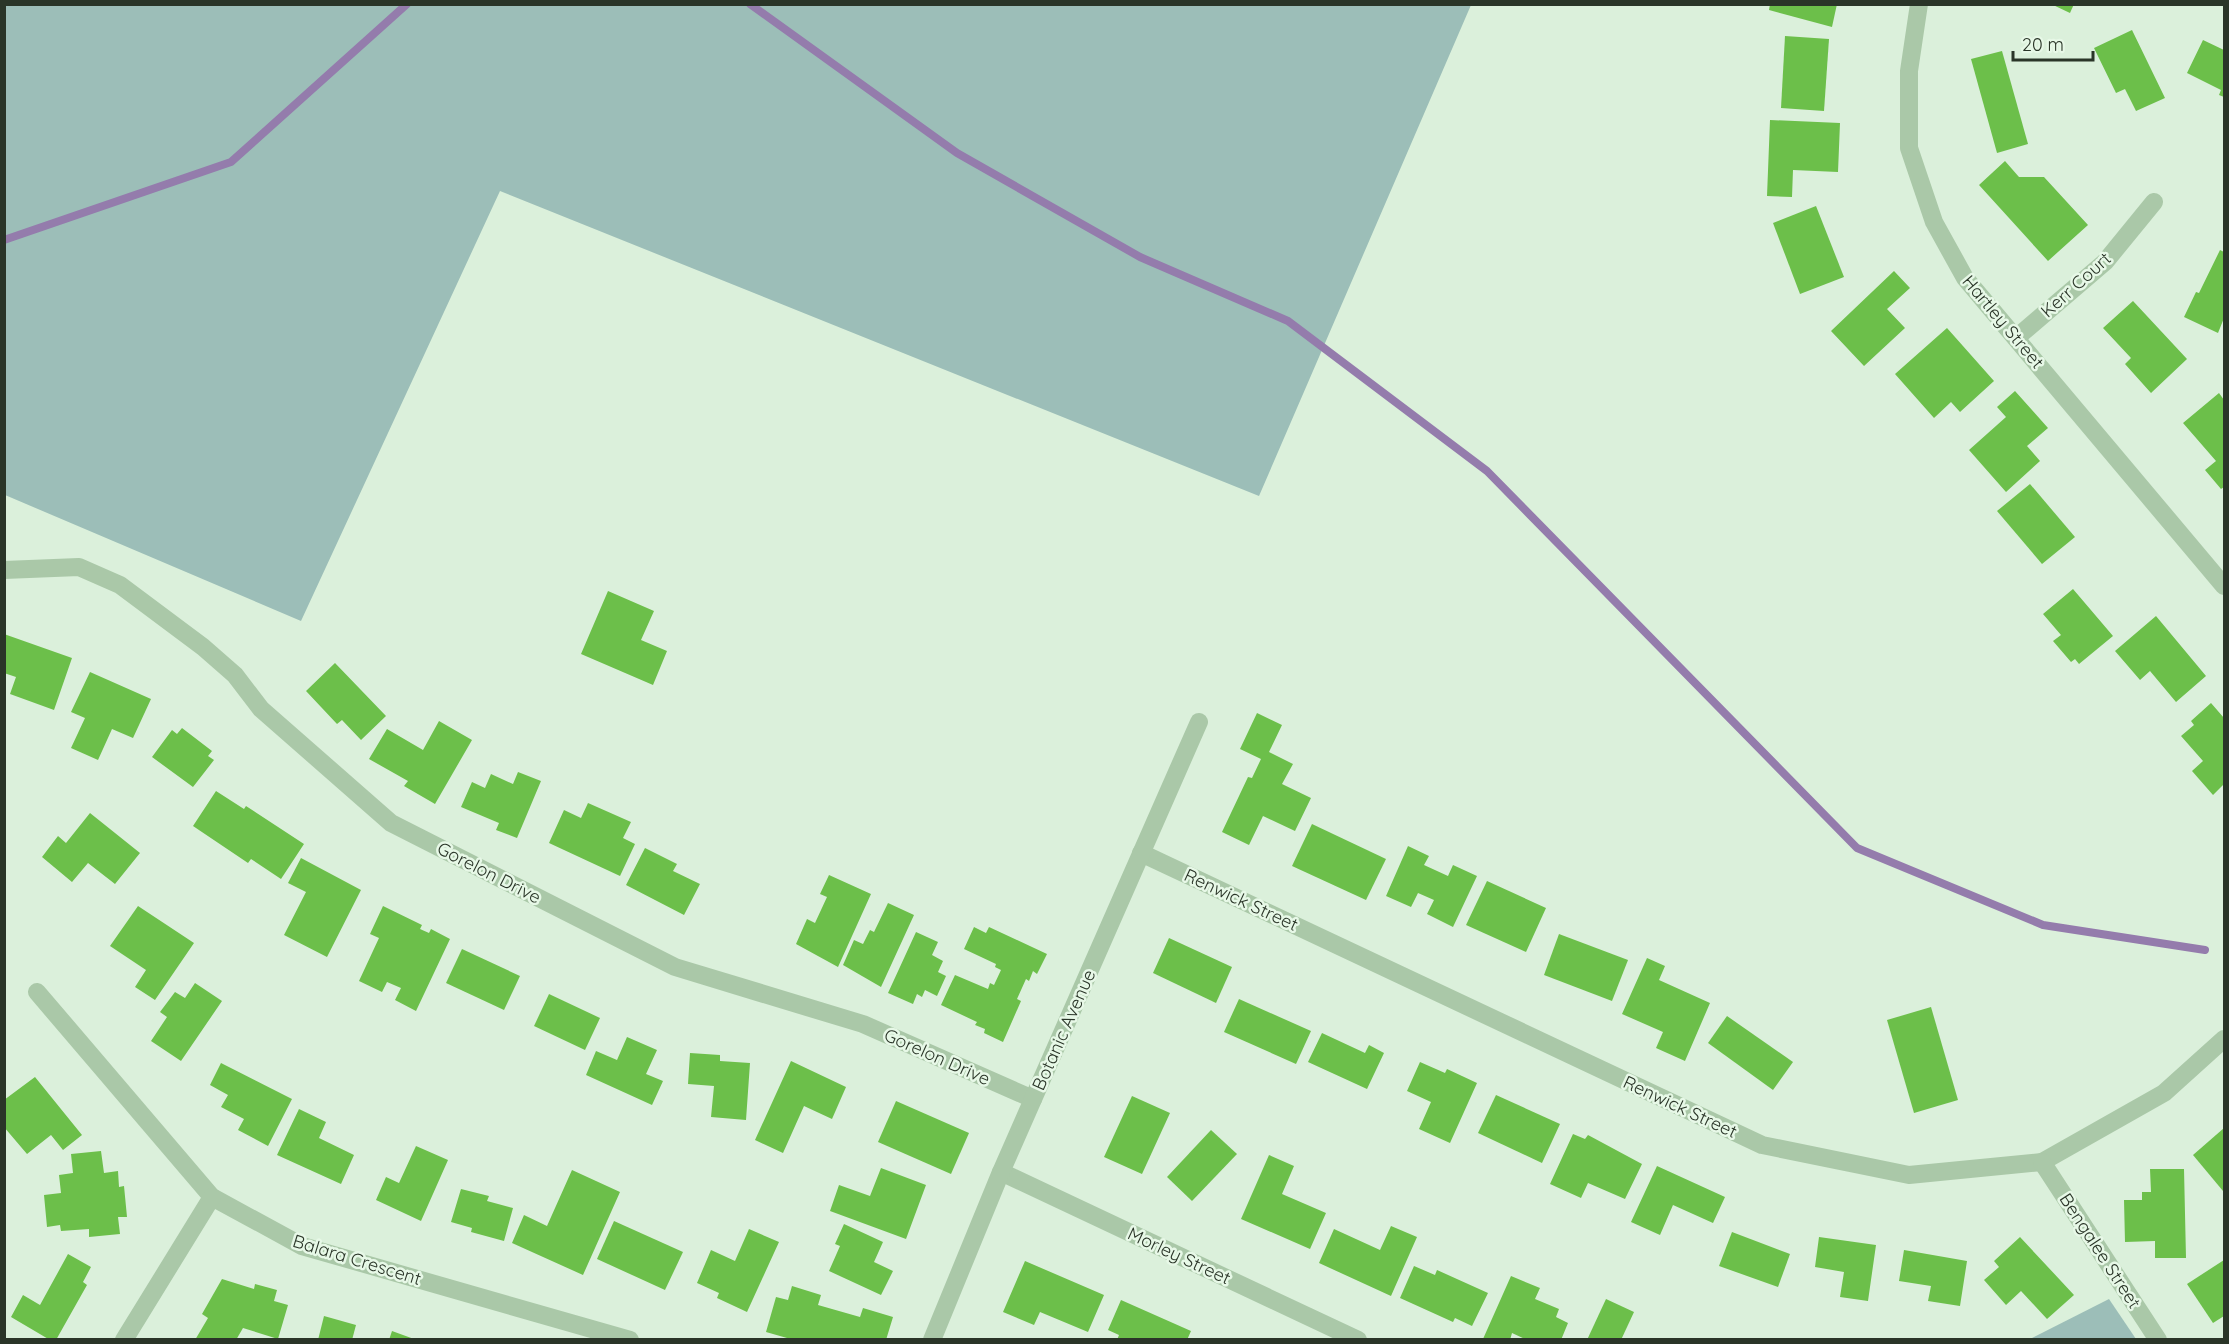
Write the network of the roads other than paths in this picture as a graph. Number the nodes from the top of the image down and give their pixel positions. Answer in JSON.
{"nodes":[{"id":1,"x":1919,"y":4,"type":"edge"},
{"id":2,"x":2154,"y":202,"type":"dead end"},
{"id":3,"x":2016,"y":338,"type":"junction"},
{"id":4,"x":4,"y":570,"type":"edge"},
{"id":5,"x":2224,"y":586,"type":"edge"},
{"id":6,"x":1199,"y":722,"type":"dead end"},
{"id":7,"x":1142,"y":853,"type":"junction"},
{"id":8,"x":37,"y":992,"type":"dead end"},
{"id":9,"x":2224,"y":1039,"type":"edge"},
{"id":10,"x":1033,"y":1099,"type":"junction"},
{"id":11,"x":2042,"y":1162,"type":"junction"},
{"id":12,"x":1001,"y":1172,"type":"junction"},
{"id":13,"x":212,"y":1197,"type":"junction"},
{"id":14,"x":1332,"y":1334,"type":"edge"},
{"id":15,"x":124,"y":1340,"type":"edge"},
{"id":16,"x":630,"y":1340,"type":"edge"},
{"id":17,"x":932,"y":1340,"type":"edge"},
{"id":18,"x":1358,"y":1340,"type":"edge"},
{"id":19,"x":2158,"y":1340,"type":"edge"}],
"edges":[{"from":1,"to":3,"type":"street","name":"Hartley Street"},
{"from":2,"to":3,"type":"street","name":"Kerr Court"},
{"from":3,"to":5,"type":"street","name":"Hartley Street"},
{"from":4,"to":10,"type":"street","name":"Gorelon Drive"},
{"from":6,"to":7,"type":"street","name":"Botanic Avenue"},
{"from":7,"to":10,"type":"street","name":"Botanic Avenue"},
{"from":7,"to":11,"type":"street","name":"Renwick Street"},
{"from":8,"to":13,"type":"street","name":"Balara Crescent"},
{"from":9,"to":11,"type":"street","name":"Renwick Street"},
{"from":10,"to":12,"type":"street","name":"Botanic Avenue"},
{"from":11,"to":19,"type":"street","name":"Bengalee Street"},
{"from":12,"to":14,"type":"street","name":"Morley Street"},
{"from":12,"to":17,"type":"street","name":"Botanic Avenue"},
{"from":13,"to":15,"type":"street"},
{"from":13,"to":16,"type":"street","name":"Balara Crescent"},
{"from":14,"to":18,"type":"street","name":"Morley Street"}]}
